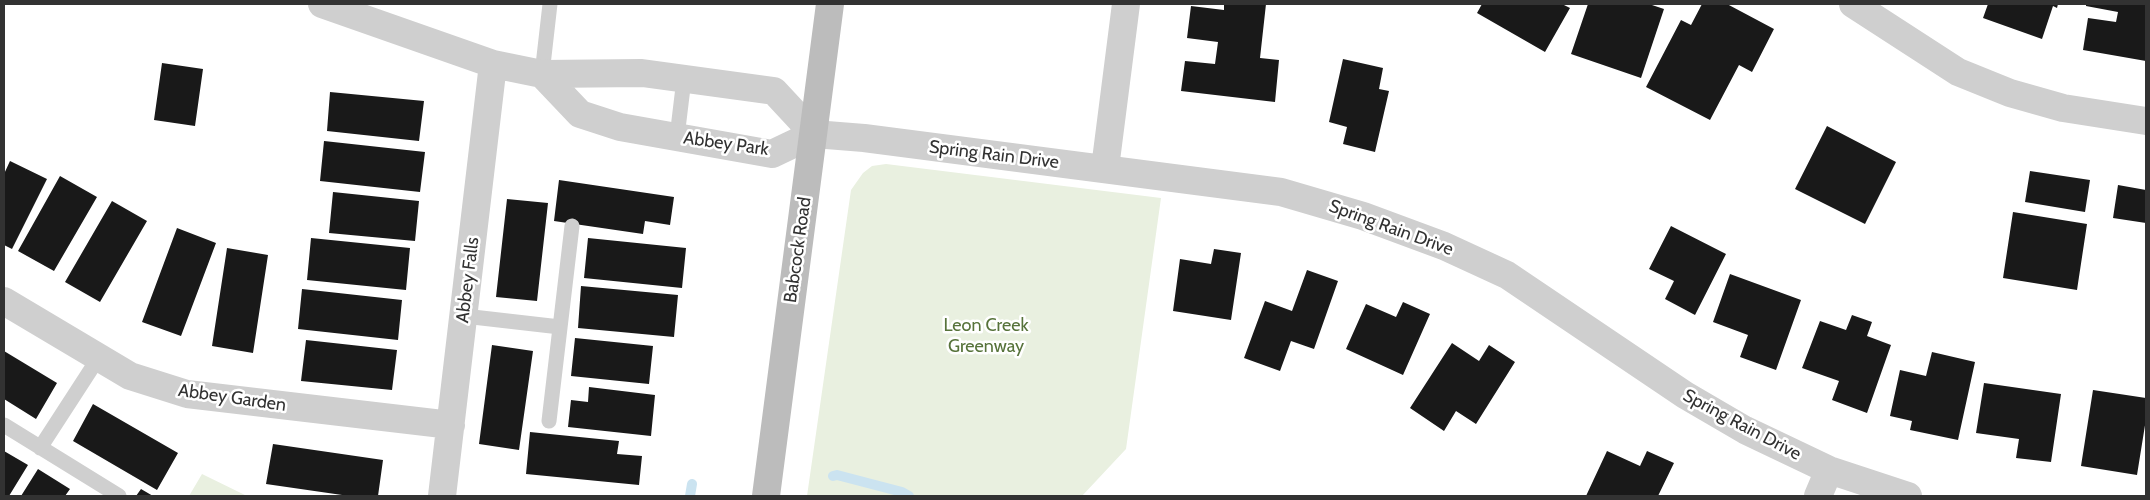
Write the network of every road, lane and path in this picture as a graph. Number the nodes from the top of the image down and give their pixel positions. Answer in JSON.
{"nodes":[{"id":1,"x":322,"y":4,"type":"edge"},
{"id":2,"x":550,"y":4,"type":"edge"},
{"id":3,"x":830,"y":4,"type":"edge"},
{"id":4,"x":1126,"y":4,"type":"edge"},
{"id":5,"x":1853,"y":4,"type":"edge"},
{"id":6,"x":493,"y":64,"type":"junction"},
{"id":7,"x":542,"y":74,"type":"junction"},
{"id":8,"x":684,"y":79,"type":"junction"},
{"id":9,"x":2146,"y":121,"type":"edge"},
{"id":10,"x":814,"y":134,"type":"junction"},
{"id":11,"x":677,"y":137,"type":"junction"},
{"id":12,"x":1105,"y":168,"type":"junction"},
{"id":13,"x":572,"y":226,"type":"dead end"},
{"id":14,"x":4,"y":301,"type":"edge"},
{"id":15,"x":464,"y":316,"type":"junction"},
{"id":16,"x":560,"y":327,"type":"junction"},
{"id":17,"x":98,"y":357,"type":"junction"},
{"id":18,"x":549,"y":421,"type":"dead end"},
{"id":19,"x":4,"y":425,"type":"edge"},
{"id":20,"x":451,"y":425,"type":"junction"},
{"id":21,"x":40,"y":448,"type":"junction"},
{"id":22,"x":1829,"y":470,"type":"junction"},
{"id":23,"x":119,"y":496,"type":"edge"},
{"id":24,"x":442,"y":496,"type":"edge"},
{"id":25,"x":766,"y":496,"type":"edge"},
{"id":26,"x":1818,"y":496,"type":"edge"},
{"id":27,"x":1908,"y":496,"type":"edge"}],
"edges":[{"from":1,"to":6,"type":"street"},
{"from":2,"to":7,"type":"lane"},
{"from":3,"to":10,"type":"main road","name":"Babcock Road"},
{"from":4,"to":12,"type":"street"},
{"from":5,"to":9,"type":"street"},
{"from":6,"to":7,"type":"street"},
{"from":6,"to":15,"type":"street","name":"Abbey Falls"},
{"from":7,"to":8,"type":"street"},
{"from":7,"to":11,"type":"street","name":"Abbey Park"},
{"from":8,"to":10,"type":"street"},
{"from":8,"to":11,"type":"lane"},
{"from":10,"to":11,"type":"street","name":"Abbey Park"},
{"from":10,"to":12,"type":"street","name":"Spring Rain Drive"},
{"from":10,"to":25,"type":"main road","name":"Babcock Road"},
{"from":12,"to":22,"type":"street","name":"Spring Rain Drive"},
{"from":13,"to":16,"type":"lane"},
{"from":14,"to":17,"type":"street","name":"Abbey Garden"},
{"from":15,"to":16,"type":"lane"},
{"from":15,"to":20,"type":"street","name":"Abbey Falls"},
{"from":16,"to":18,"type":"lane"},
{"from":17,"to":20,"type":"street","name":"Abbey Garden"},
{"from":17,"to":21,"type":"lane"},
{"from":19,"to":21,"type":"lane"},
{"from":20,"to":24,"type":"street","name":"Abbey Falls"},
{"from":21,"to":23,"type":"lane"},
{"from":22,"to":26,"type":"street"},
{"from":22,"to":27,"type":"street","name":"Spring Rain Drive"}]}
